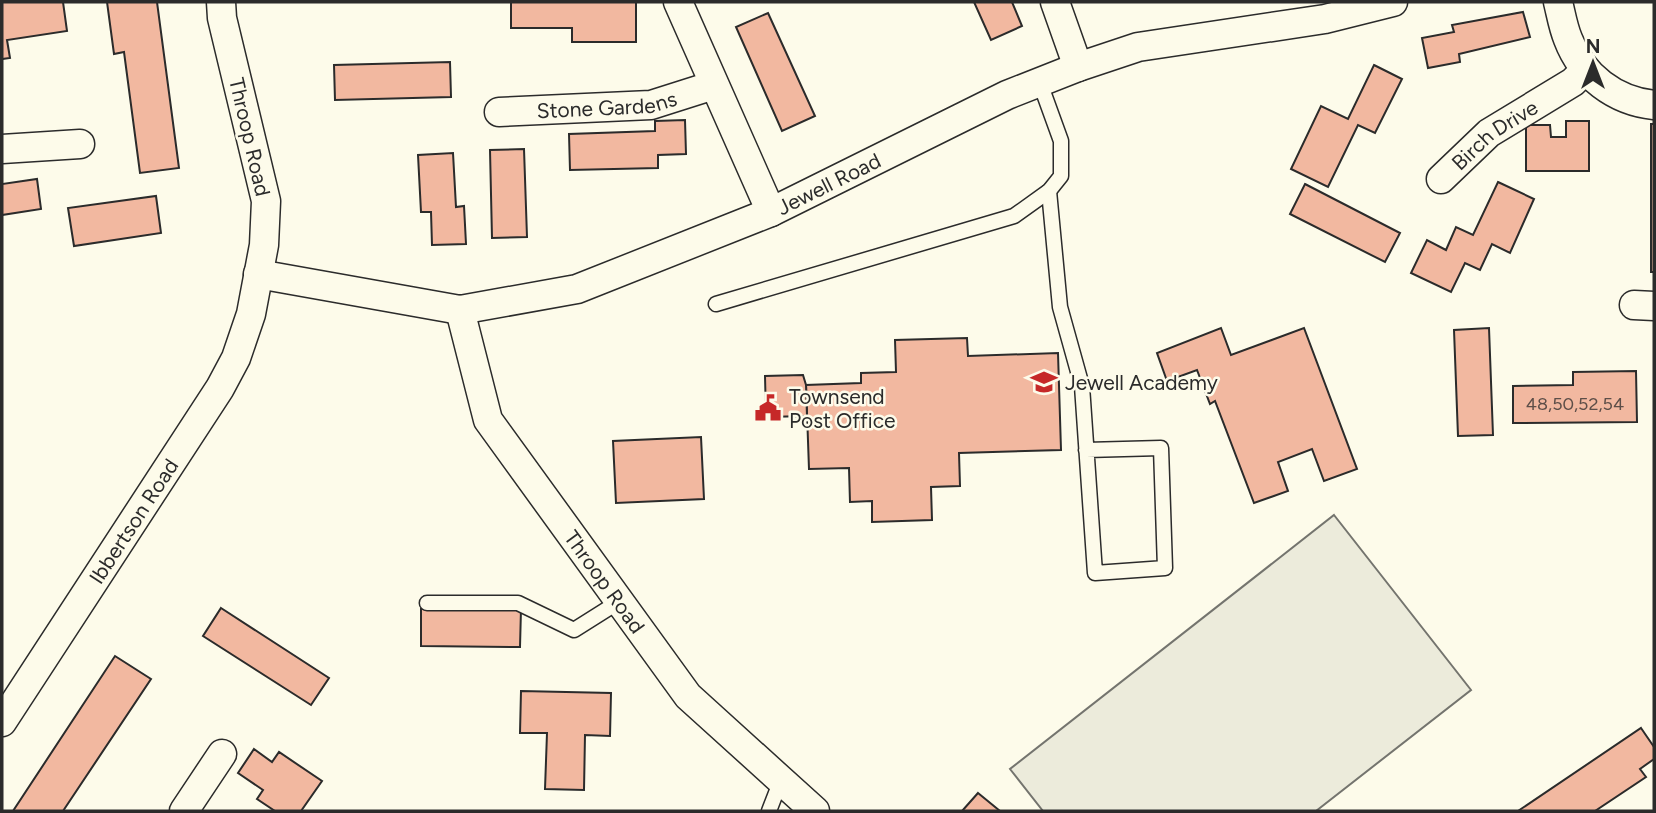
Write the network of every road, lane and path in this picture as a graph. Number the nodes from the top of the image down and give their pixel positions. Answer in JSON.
{"nodes":[{"id":1,"x":221,"y":2,"type":"edge"},
{"id":2,"x":678,"y":2,"type":"edge"},
{"id":3,"x":1055,"y":2,"type":"edge"},
{"id":4,"x":1392,"y":2,"type":"edge"},
{"id":5,"x":1558,"y":2,"type":"edge"},
{"id":6,"x":1078,"y":68,"type":"junction"},
{"id":7,"x":1585,"y":70,"type":"junction"},
{"id":8,"x":1040,"y":83,"type":"junction"},
{"id":9,"x":714,"y":85,"type":"junction"},
{"id":10,"x":1654,"y":105,"type":"edge"},
{"id":11,"x":499,"y":112,"type":"dead end"},
{"id":12,"x":80,"y":144,"type":"dead end"},
{"id":13,"x":2,"y":149,"type":"edge"},
{"id":14,"x":1440,"y":179,"type":"dead end"},
{"id":15,"x":1049,"y":191,"type":"junction"},
{"id":16,"x":771,"y":212,"type":"junction"},
{"id":17,"x":258,"y":274,"type":"junction"},
{"id":18,"x":716,"y":304,"type":"dead end"},
{"id":19,"x":460,"y":310,"type":"junction"},
{"id":20,"x":251,"y":314,"type":"joint"},
{"id":21,"x":1086,"y":450,"type":"junction"},
{"id":22,"x":620,"y":601,"type":"junction"},
{"id":23,"x":427,"y":603,"type":"dead end"},
{"id":24,"x":2,"y":722,"type":"edge"},
{"id":25,"x":222,"y":754,"type":"dead end"},
{"id":26,"x":781,"y":780,"type":"junction"},
{"id":27,"x":184,"y":811,"type":"edge"},
{"id":28,"x":769,"y":811,"type":"edge"},
{"id":29,"x":815,"y":811,"type":"edge"}],
"edges":[{"from":1,"to":17,"type":"street","name":"Throop Road"},
{"from":2,"to":9,"type":"street"},
{"from":3,"to":6,"type":"street"},
{"from":4,"to":6,"type":"street","name":"Jewell Road"},
{"from":5,"to":7,"type":"street"},
{"from":6,"to":8,"type":"street","name":"Jewell Road"},
{"from":7,"to":10,"type":"street"},
{"from":7,"to":14,"type":"street","name":"Birch Drive"},
{"from":8,"to":15,"type":"lane"},
{"from":8,"to":16,"type":"street","name":"Jewell Road"},
{"from":9,"to":11,"type":"street","name":"Stone Gardens"},
{"from":9,"to":16,"type":"street"},
{"from":12,"to":13,"type":"street"},
{"from":15,"to":18,"type":"lane"},
{"from":15,"to":21,"type":"lane"},
{"from":16,"to":19,"type":"street","name":"Jewell Road"},
{"from":17,"to":19,"type":"street","name":"Jewell Road"},
{"from":17,"to":20,"type":"street","name":"Throop Road"},
{"from":19,"to":22,"type":"street","name":"Throop Road"},
{"from":20,"to":24,"type":"street","name":"Ibbertson Road"},
{"from":21,"to":21,"type":"lane"},
{"from":22,"to":23,"type":"lane"},
{"from":22,"to":26,"type":"street","name":"Throop Road"},
{"from":25,"to":27,"type":"street"},
{"from":26,"to":28,"type":"lane"},
{"from":26,"to":29,"type":"street","name":"Throop Road"}]}
